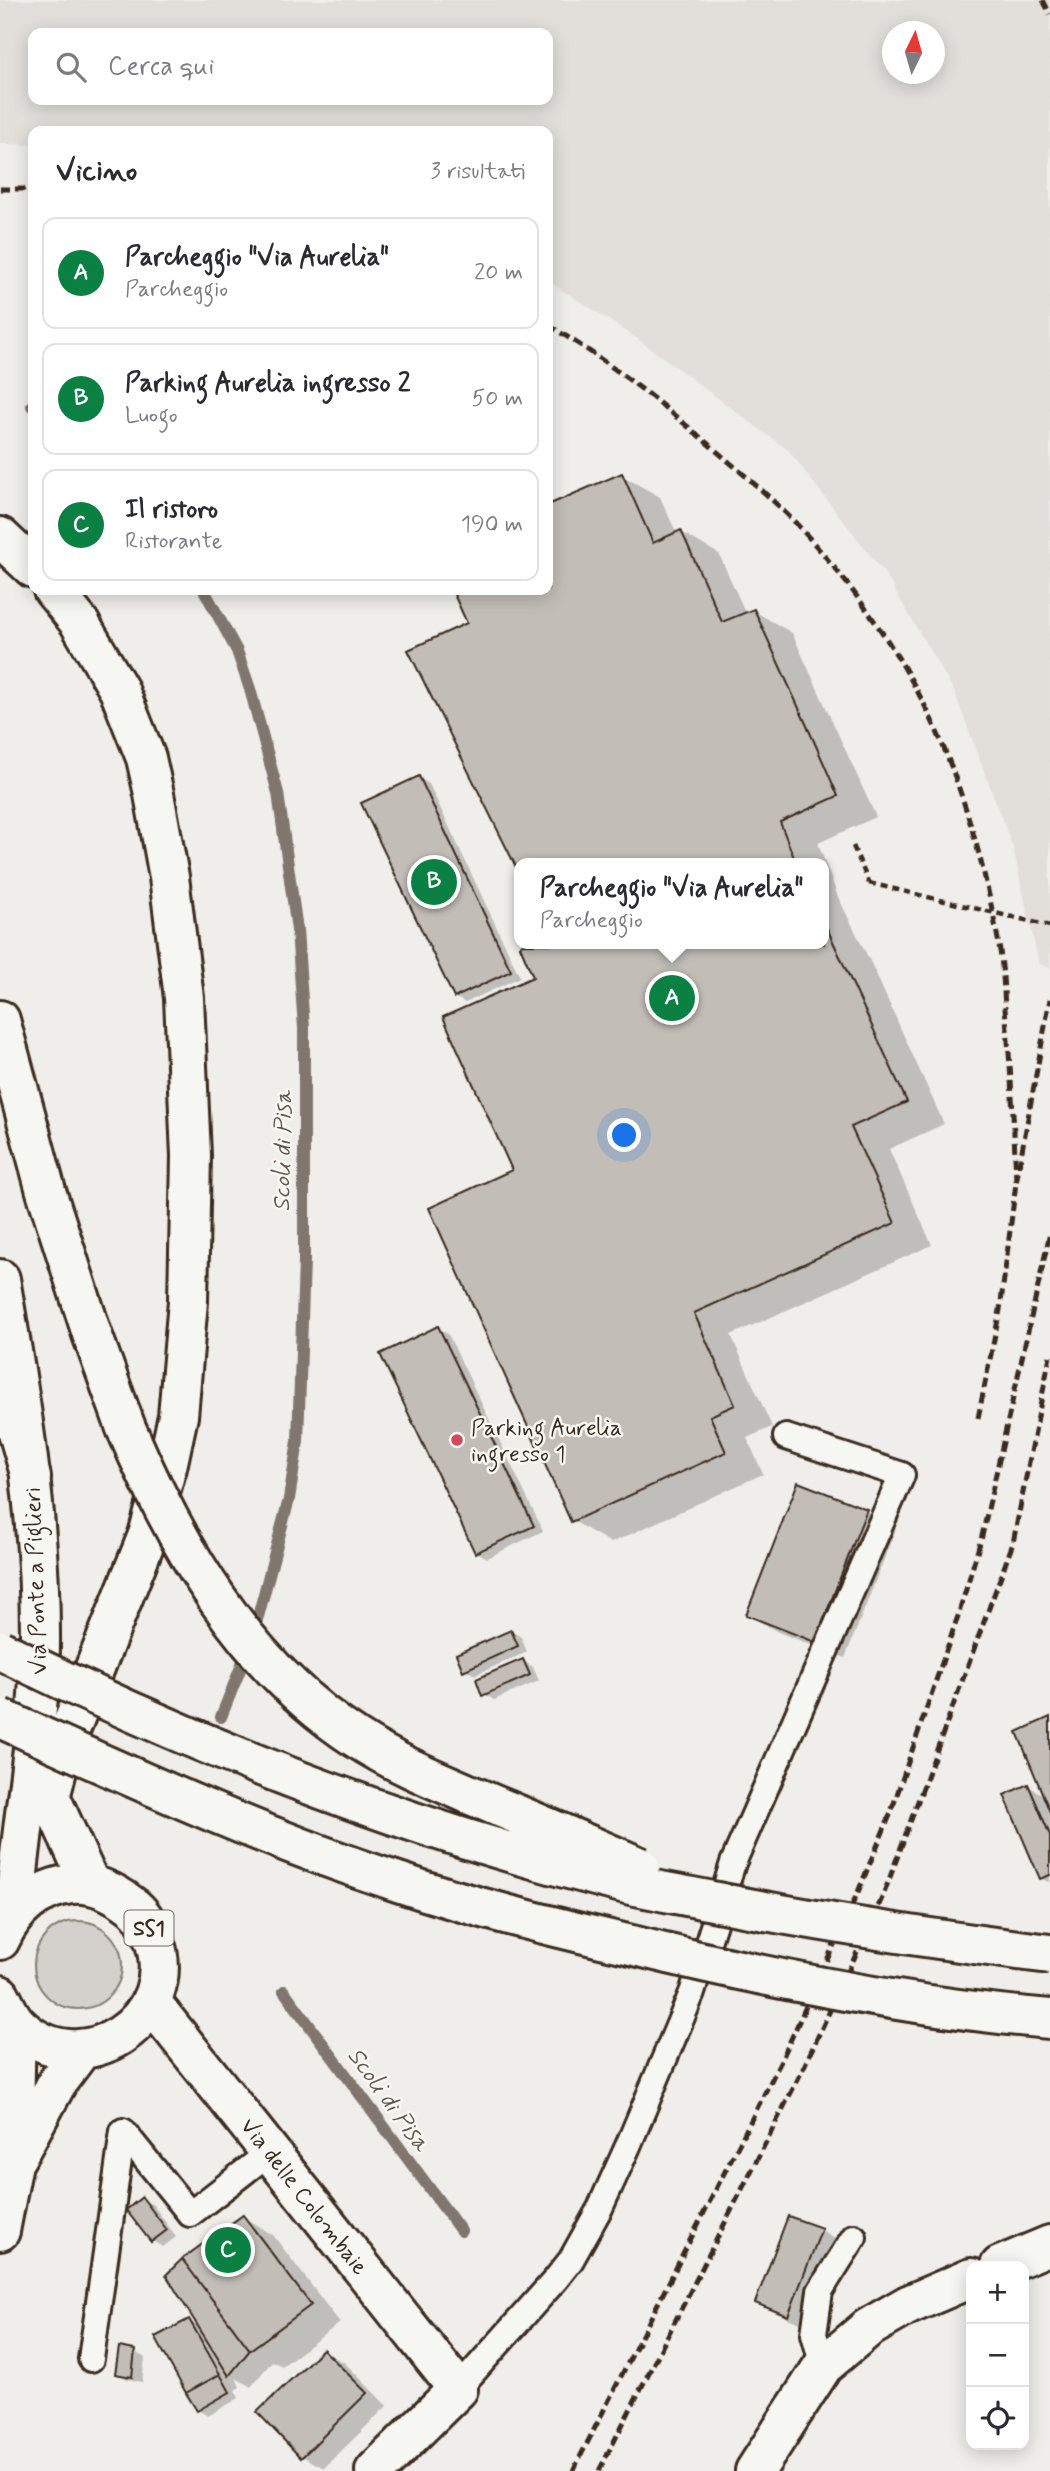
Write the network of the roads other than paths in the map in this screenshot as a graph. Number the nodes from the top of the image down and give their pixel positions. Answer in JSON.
{"nodes":[{"id":1,"x":0,"y":537,"type":"edge"},
{"id":2,"x":28,"y":563,"type":"edge"},
{"id":3,"x":57,"y":595,"type":"edge"},
{"id":4,"x":0,"y":1020,"type":"edge"},
{"id":5,"x":0,"y":1279,"type":"edge"},
{"id":6,"x":0,"y":1370,"type":"edge"},
{"id":7,"x":786,"y":1437,"type":"dead end"},
{"id":8,"x":31,"y":1477,"type":"junction"},
{"id":9,"x":0,"y":1650,"type":"edge"},
{"id":10,"x":0,"y":1718,"type":"edge"},
{"id":11,"x":33,"y":1759,"type":"junction"},
{"id":12,"x":50,"y":1798,"type":"junction"},
{"id":13,"x":90,"y":1885,"type":"junction"},
{"id":14,"x":726,"y":1903,"type":"junction"},
{"id":15,"x":5,"y":1927,"type":"edge"},
{"id":16,"x":1050,"y":1954,"type":"edge"},
{"id":17,"x":152,"y":2002,"type":"junction"},
{"id":18,"x":6,"y":2011,"type":"edge"},
{"id":19,"x":1050,"y":2019,"type":"edge"},
{"id":20,"x":82,"y":2049,"type":"junction"},
{"id":21,"x":270,"y":2152,"type":"junction"},
{"id":22,"x":13,"y":2163,"type":"junction"},
{"id":23,"x":0,"y":2231,"type":"edge"},
{"id":24,"x":854,"y":2237,"type":"dead end"},
{"id":25,"x":1050,"y":2245,"type":"edge"},
{"id":26,"x":1012,"y":2261,"type":"edge"},
{"id":27,"x":966,"y":2280,"type":"edge"},
{"id":28,"x":90,"y":2359,"type":"dead end"},
{"id":29,"x":824,"y":2365,"type":"junction"},
{"id":30,"x":458,"y":2389,"type":"junction"},
{"id":31,"x":375,"y":2471,"type":"edge"},
{"id":32,"x":755,"y":2471,"type":"edge"}],
"edges":[{"from":1,"to":2,"type":"main road"},
{"from":3,"to":12,"type":"main road"},
{"from":4,"to":14,"type":"main road","bridge":true},
{"from":5,"to":8,"type":"main road","name":"Via Ponte a Piglieri","number":"SS1"},
{"from":6,"to":8,"type":"main road"},
{"from":7,"to":30,"type":"lane"},
{"from":8,"to":11,"type":"main road","name":"Via Ponte a Piglieri","number":"SS1"},
{"from":9,"to":14,"type":"main road","bridge":true},
{"from":10,"to":19,"type":"main road","bridge":true},
{"from":11,"to":12,"type":"main road","name":"Via Ponte a Piglieri","number":"SS1"},
{"from":11,"to":15,"type":"main road","name":"Via Ponte a Piglieri","number":"SS1"},
{"from":12,"to":13,"type":"main road","name":"Via Ponte a Piglieri","number":"SS1"},
{"from":13,"to":15,"type":"main road","number":"SS1"},
{"from":13,"to":17,"type":"main road","number":"SS1"},
{"from":14,"to":16,"type":"main road","bridge":true},
{"from":17,"to":20,"type":"main road","number":"SS1"},
{"from":17,"to":21,"type":"main road","name":"Via delle Colombaie"},
{"from":18,"to":20,"type":"main road","number":"SS1"},
{"from":18,"to":22,"type":"main road","number":"SS1"},
{"from":20,"to":22,"type":"main road","number":"SS1"},
{"from":21,"to":28,"type":"lane"},
{"from":21,"to":30,"type":"main road","name":"Via delle Colombaie"},
{"from":22,"to":23,"type":"main road","number":"SS1"},
{"from":24,"to":29,"type":"lane"},
{"from":25,"to":26,"type":"main road"},
{"from":27,"to":29,"type":"main road"},
{"from":29,"to":32,"type":"main road"},
{"from":30,"to":31,"type":"main road"}]}
